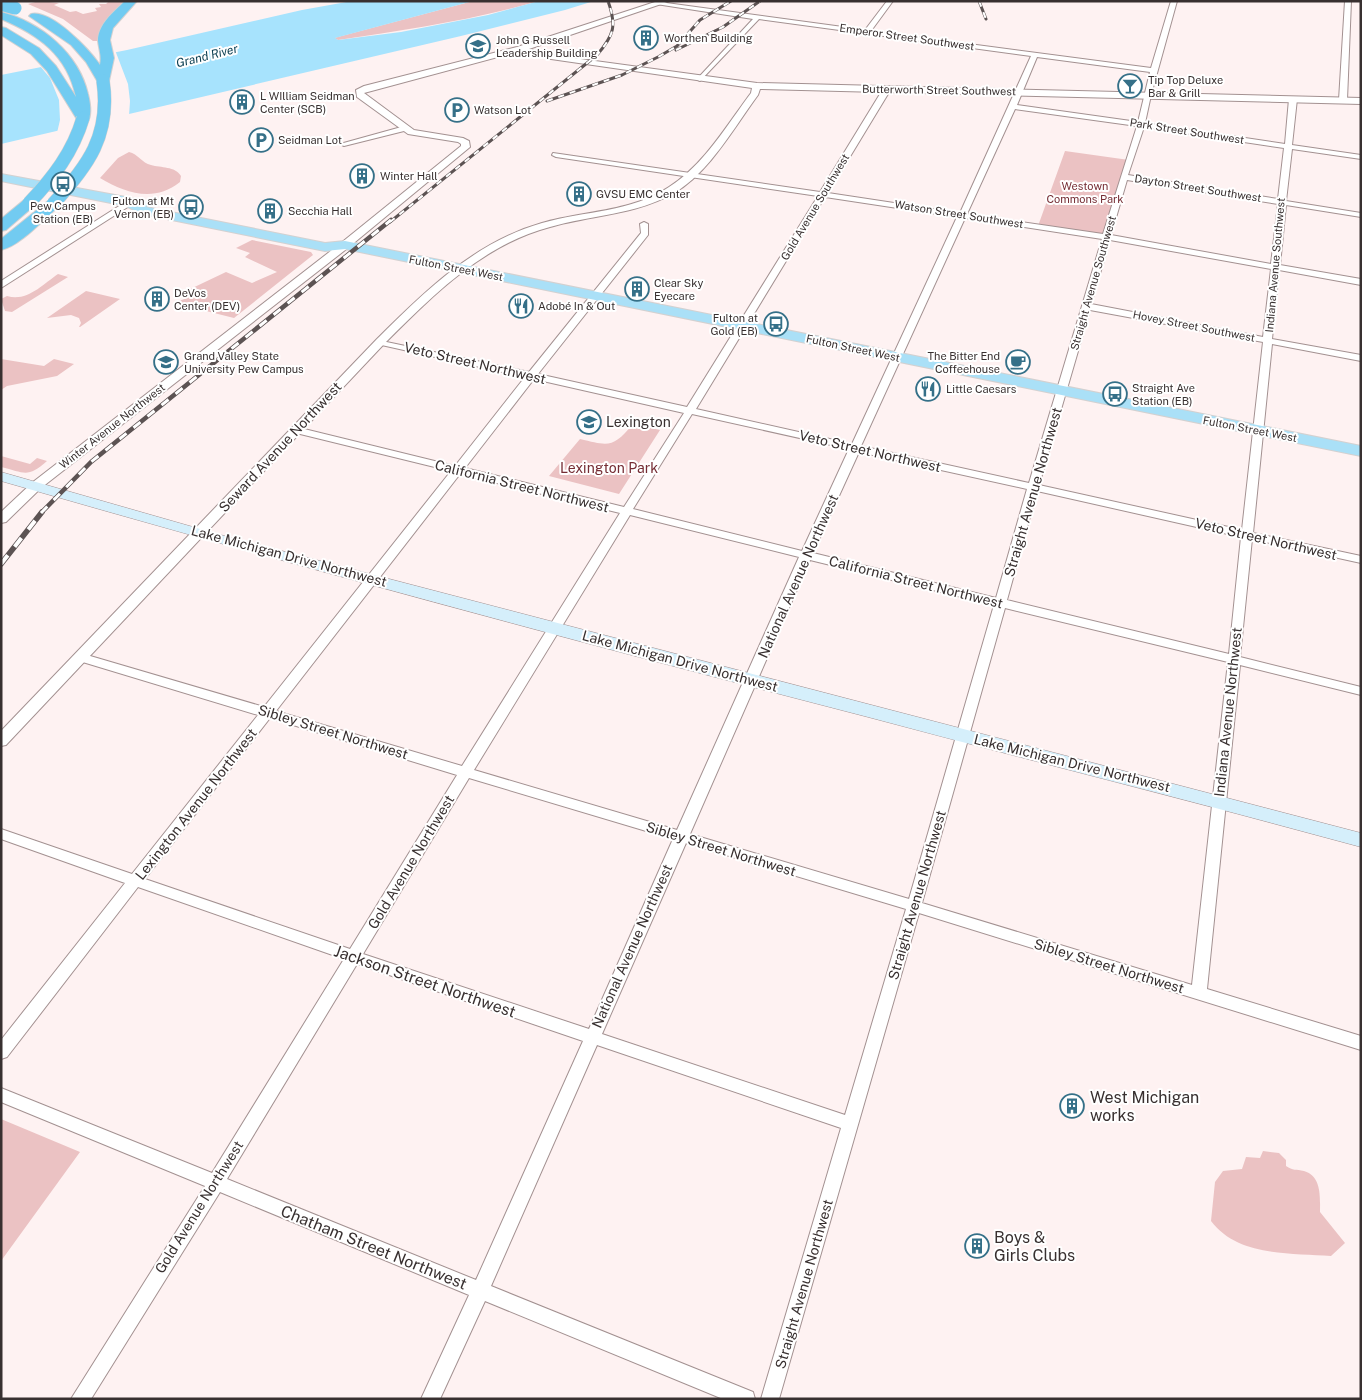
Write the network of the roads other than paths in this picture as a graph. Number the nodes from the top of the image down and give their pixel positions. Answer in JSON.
{"nodes":[{"id":1,"x":132,"y":1,"type":"edge"},
{"id":2,"x":890,"y":1,"type":"edge"},
{"id":3,"x":1174,"y":1,"type":"edge"},
{"id":4,"x":1348,"y":1,"type":"edge"},
{"id":5,"x":662,"y":2,"type":"edge"},
{"id":6,"x":1,"y":5,"type":"edge"},
{"id":7,"x":17,"y":5,"type":"edge"},
{"id":8,"x":1,"y":15,"type":"edge"},
{"id":9,"x":758,"y":17,"type":"junction"},
{"id":10,"x":1,"y":29,"type":"edge"},
{"id":11,"x":867,"y":32,"type":"junction"},
{"id":12,"x":520,"y":49,"type":"junction"},
{"id":13,"x":1035,"y":54,"type":"junction"},
{"id":14,"x":1155,"y":71,"type":"junction"},
{"id":15,"x":700,"y":79,"type":"junction"},
{"id":16,"x":103,"y":81,"type":"junction"},
{"id":17,"x":757,"y":86,"type":"junction"},
{"id":18,"x":887,"y":89,"type":"junction"},
{"id":19,"x":1019,"y":92,"type":"junction"},
{"id":20,"x":1147,"y":95,"type":"junction"},
{"id":21,"x":1293,"y":99,"type":"junction"},
{"id":22,"x":1343,"y":100,"type":"junction"},
{"id":23,"x":1361,"y":101,"type":"edge"},
{"id":24,"x":1012,"y":106,"type":"junction"},
{"id":25,"x":82,"y":118,"type":"junction"},
{"id":26,"x":1142,"y":124,"type":"junction"},
{"id":27,"x":405,"y":128,"type":"junction"},
{"id":28,"x":344,"y":144,"type":"dead end"},
{"id":29,"x":1288,"y":146,"type":"junction"},
{"id":30,"x":556,"y":155,"type":"dead end"},
{"id":31,"x":1361,"y":157,"type":"edge"},
{"id":32,"x":691,"y":175,"type":"junction"},
{"id":33,"x":1,"y":177,"type":"edge"},
{"id":34,"x":1124,"y":177,"type":"junction"},
{"id":35,"x":823,"y":194,"type":"junction"},
{"id":36,"x":1281,"y":201,"type":"junction"},
{"id":37,"x":130,"y":204,"type":"junction"},
{"id":38,"x":962,"y":215,"type":"junction"},
{"id":39,"x":1361,"y":215,"type":"edge"},
{"id":40,"x":644,"y":224,"type":"dead end"},
{"id":41,"x":1,"y":227,"type":"edge"},
{"id":42,"x":18,"y":234,"type":"junction"},
{"id":43,"x":1107,"y":237,"type":"junction"},
{"id":44,"x":1,"y":246,"type":"edge"},
{"id":45,"x":345,"y":246,"type":"junction"},
{"id":46,"x":1,"y":257,"type":"edge"},
{"id":47,"x":1274,"y":267,"type":"junction"},
{"id":48,"x":462,"y":269,"type":"junction"},
{"id":49,"x":1361,"y":282,"type":"edge"},
{"id":50,"x":1,"y":285,"type":"edge"},
{"id":51,"x":594,"y":296,"type":"junction"},
{"id":52,"x":1086,"y":306,"type":"junction"},
{"id":53,"x":742,"y":326,"type":"junction"},
{"id":54,"x":1268,"y":340,"type":"junction"},
{"id":55,"x":380,"y":342,"type":"junction"},
{"id":56,"x":898,"y":358,"type":"junction"},
{"id":57,"x":1361,"y":358,"type":"edge"},
{"id":58,"x":532,"y":376,"type":"junction"},
{"id":59,"x":1062,"y":391,"type":"junction"},
{"id":60,"x":688,"y":411,"type":"junction"},
{"id":61,"x":296,"y":430,"type":"junction"},
{"id":62,"x":1258,"y":431,"type":"junction"},
{"id":63,"x":855,"y":448,"type":"junction"},
{"id":64,"x":1361,"y":451,"type":"edge"},
{"id":65,"x":459,"y":470,"type":"junction"},
{"id":66,"x":1,"y":476,"type":"edge"},
{"id":67,"x":36,"y":485,"type":"junction"},
{"id":68,"x":1033,"y":487,"type":"junction"},
{"id":69,"x":627,"y":511,"type":"junction"},
{"id":70,"x":1,"y":519,"type":"edge"},
{"id":71,"x":200,"y":533,"type":"junction"},
{"id":72,"x":1247,"y":535,"type":"junction"},
{"id":73,"x":806,"y":555,"type":"junction"},
{"id":74,"x":1361,"y":560,"type":"edge"},
{"id":75,"x":373,"y":578,"type":"junction"},
{"id":76,"x":1001,"y":603,"type":"junction"},
{"id":77,"x":554,"y":627,"type":"junction"},
{"id":78,"x":80,"y":657,"type":"junction"},
{"id":79,"x":1233,"y":660,"type":"junction"},
{"id":80,"x":751,"y":680,"type":"junction"},
{"id":81,"x":1361,"y":691,"type":"edge"},
{"id":82,"x":268,"y":712,"type":"junction"},
{"id":83,"x":962,"y":735,"type":"junction"},
{"id":84,"x":1,"y":741,"type":"edge"},
{"id":85,"x":466,"y":772,"type":"junction"},
{"id":86,"x":1220,"y":801,"type":"junction"},
{"id":87,"x":1,"y":834,"type":"edge"},
{"id":88,"x":680,"y":837,"type":"junction"},
{"id":89,"x":1361,"y":840,"type":"edge"},
{"id":90,"x":136,"y":881,"type":"junction"},
{"id":91,"x":914,"y":906,"type":"junction"},
{"id":92,"x":353,"y":956,"type":"junction"},
{"id":93,"x":1199,"y":993,"type":"junction"},
{"id":94,"x":592,"y":1037,"type":"junction"},
{"id":95,"x":1361,"y":1043,"type":"edge"},
{"id":96,"x":1,"y":1052,"type":"edge"},
{"id":97,"x":1,"y":1096,"type":"edge"},
{"id":98,"x":850,"y":1124,"type":"junction"},
{"id":99,"x":216,"y":1182,"type":"junction"},
{"id":100,"x":480,"y":1290,"type":"junction"},
{"id":101,"x":80,"y":1399,"type":"edge"},
{"id":102,"x":430,"y":1399,"type":"edge"},
{"id":103,"x":746,"y":1399,"type":"edge"},
{"id":104,"x":770,"y":1399,"type":"edge"}],
"edges":[{"from":1,"to":16,"type":"highway"},
{"from":2,"to":11,"type":"street"},
{"from":3,"to":14,"type":"street","name":"Straight Avenue Southwest"},
{"from":4,"to":22,"type":"street"},
{"from":5,"to":9,"type":"street","name":"Emperor Street Southwest"},
{"from":5,"to":12,"type":"street"},
{"from":6,"to":7,"type":"highway","bridge":true},
{"from":7,"to":16,"type":"highway"},
{"from":8,"to":25,"type":"highway"},
{"from":9,"to":11,"type":"street","name":"Emperor Street Southwest"},
{"from":9,"to":15,"type":"street"},
{"from":10,"to":25,"type":"highway"},
{"from":11,"to":13,"type":"street","name":"Emperor Street Southwest"},
{"from":12,"to":15,"type":"street","name":"Butterworth Street Southwest"},
{"from":12,"to":27,"type":"street"},
{"from":13,"to":14,"type":"street","name":"Emperor Street Southwest"},
{"from":13,"to":19,"type":"street","name":"National Avenue Northwest"},
{"from":14,"to":20,"type":"street","name":"Straight Avenue Southwest"},
{"from":15,"to":17,"type":"street","name":"Butterworth Street Southwest"},
{"from":16,"to":42,"type":"highway","bridge":true},
{"from":17,"to":18,"type":"street","name":"Butterworth Street Southwest"},
{"from":17,"to":32,"type":"street","name":"Seward Avenue Northwest"},
{"from":18,"to":19,"type":"street","name":"Butterworth Street Southwest"},
{"from":18,"to":35,"type":"street","name":"Gold Avenue Southwest"},
{"from":19,"to":20,"type":"street","name":"Butterworth Street Southwest"},
{"from":19,"to":24,"type":"street","name":"National Avenue Northwest"},
{"from":20,"to":21,"type":"street","name":"Butterworth Street Southwest"},
{"from":20,"to":26,"type":"street","name":"Straight Avenue Southwest"},
{"from":21,"to":22,"type":"street","name":"Butterworth Street Southwest"},
{"from":21,"to":29,"type":"street","name":"Indiana Avenue Southwest"},
{"from":22,"to":23,"type":"street","name":"Butterworth Street Southwest"},
{"from":24,"to":26,"type":"street","name":"Park Street Southwest"},
{"from":24,"to":38,"type":"street","name":"National Avenue Northwest"},
{"from":25,"to":41,"type":"highway","bridge":true},
{"from":26,"to":29,"type":"street","name":"Park Street Southwest"},
{"from":26,"to":34,"type":"street","name":"Straight Avenue Southwest"},
{"from":27,"to":28,"type":"street"},
{"from":27,"to":45,"type":"street","name":"Winter Avenue Northwest"},
{"from":29,"to":31,"type":"street","name":"Park Street Southwest"},
{"from":29,"to":36,"type":"street","name":"Indiana Avenue Southwest"},
{"from":30,"to":32,"type":"street","name":"Watson Street Southwest"},
{"from":32,"to":35,"type":"street","name":"Watson Street Southwest"},
{"from":32,"to":48,"type":"street","name":"Seward Avenue Northwest"},
{"from":33,"to":37,"type":"main road","name":"Fulton Street West"},
{"from":34,"to":36,"type":"street","name":"Dayton Street Southwest"},
{"from":34,"to":43,"type":"street","name":"Straight Avenue Southwest"},
{"from":35,"to":38,"type":"street","name":"Watson Street Southwest"},
{"from":35,"to":53,"type":"street","name":"Gold Avenue Southwest"},
{"from":36,"to":39,"type":"street","name":"Dayton Street Southwest"},
{"from":36,"to":47,"type":"street","name":"Indiana Avenue Southwest"},
{"from":37,"to":45,"type":"main road","name":"Fulton Street West"},
{"from":37,"to":50,"type":"street"},
{"from":38,"to":43,"type":"street","name":"Watson Street Southwest"},
{"from":38,"to":56,"type":"street","name":"National Avenue Northwest"},
{"from":40,"to":51,"type":"street","name":"Lexington Avenue Northwest"},
{"from":42,"to":44,"type":"highway"},
{"from":42,"to":46,"type":"highway"},
{"from":43,"to":47,"type":"street","name":"Watson Street Southwest"},
{"from":43,"to":52,"type":"street","name":"Straight Avenue Southwest"},
{"from":45,"to":48,"type":"main road","name":"Fulton Street West"},
{"from":45,"to":67,"type":"street","name":"Winter Avenue Northwest"},
{"from":47,"to":49,"type":"street","name":"Watson Street Southwest"},
{"from":47,"to":54,"type":"street","name":"Indiana Avenue Southwest"},
{"from":48,"to":51,"type":"main road","name":"Fulton Street West"},
{"from":48,"to":55,"type":"street","name":"Seward Avenue Northwest"},
{"from":51,"to":53,"type":"main road","name":"Fulton Street West"},
{"from":51,"to":58,"type":"street","name":"Lexington Avenue Northwest"},
{"from":52,"to":54,"type":"street","name":"Hovey Street Southwest"},
{"from":52,"to":59,"type":"street","name":"Straight Avenue Southwest"},
{"from":53,"to":56,"type":"main road","name":"Fulton Street West"},
{"from":53,"to":60,"type":"street","name":"Gold Avenue Northwest"},
{"from":54,"to":57,"type":"street","name":"Hovey Street Southwest"},
{"from":54,"to":62,"type":"street","name":"Indiana Avenue Southwest"},
{"from":55,"to":58,"type":"street","name":"Veto Street Northwest"},
{"from":55,"to":61,"type":"street","name":"Seward Avenue Northwest"},
{"from":56,"to":59,"type":"main road","name":"Fulton Street West"},
{"from":56,"to":63,"type":"street","name":"National Avenue Northwest"},
{"from":58,"to":60,"type":"street","name":"Veto Street Northwest"},
{"from":58,"to":65,"type":"street","name":"Lexington Avenue Northwest"},
{"from":59,"to":62,"type":"main road","name":"Fulton Street West"},
{"from":59,"to":68,"type":"street","name":"Straight Avenue Northwest"},
{"from":60,"to":63,"type":"street","name":"Veto Street Northwest"},
{"from":60,"to":69,"type":"street","name":"Gold Avenue Northwest"},
{"from":61,"to":65,"type":"street","name":"California Street Northwest"},
{"from":61,"to":71,"type":"street","name":"Seward Avenue Northwest"},
{"from":62,"to":64,"type":"main road","name":"Fulton Street West"},
{"from":62,"to":72,"type":"street","name":"Indiana Avenue Northwest"},
{"from":63,"to":68,"type":"street","name":"Veto Street Northwest"},
{"from":63,"to":73,"type":"street","name":"National Avenue Northwest"},
{"from":65,"to":69,"type":"street","name":"California Street Northwest"},
{"from":65,"to":75,"type":"street","name":"Lexington Avenue Northwest"},
{"from":66,"to":67,"type":"main road","name":"Lake Michigan Drive Northwest"},
{"from":67,"to":70,"type":"street","name":"Winter Avenue Northwest"},
{"from":67,"to":71,"type":"main road","name":"Lake Michigan Drive Northwest"},
{"from":68,"to":72,"type":"street","name":"Veto Street Northwest"},
{"from":68,"to":76,"type":"street","name":"Straight Avenue Northwest"},
{"from":69,"to":73,"type":"street","name":"California Street Northwest"},
{"from":69,"to":77,"type":"street","name":"Gold Avenue Northwest"},
{"from":71,"to":75,"type":"main road","name":"Lake Michigan Drive Northwest"},
{"from":71,"to":78,"type":"street","name":"Seward Avenue Northwest"},
{"from":72,"to":74,"type":"street","name":"Veto Street Northwest"},
{"from":72,"to":79,"type":"street","name":"Indiana Avenue Northwest"},
{"from":73,"to":76,"type":"street","name":"California Street Northwest"},
{"from":73,"to":80,"type":"street","name":"National Avenue Northwest"},
{"from":75,"to":77,"type":"main road","name":"Lake Michigan Drive Northwest"},
{"from":75,"to":82,"type":"street","name":"Lexington Avenue Northwest"},
{"from":76,"to":79,"type":"street","name":"California Street Northwest"},
{"from":76,"to":83,"type":"street","name":"Straight Avenue Northwest"},
{"from":77,"to":80,"type":"main road","name":"Lake Michigan Drive Northwest"},
{"from":77,"to":85,"type":"street","name":"Gold Avenue Northwest"},
{"from":78,"to":82,"type":"street","name":"Sibley Street Northwest"},
{"from":78,"to":84,"type":"street","name":"Seward Avenue Northwest"},
{"from":79,"to":81,"type":"street","name":"California Street Northwest"},
{"from":79,"to":86,"type":"street","name":"Indiana Avenue Northwest"},
{"from":80,"to":83,"type":"main road","name":"Lake Michigan Drive Northwest"},
{"from":80,"to":88,"type":"street","name":"National Avenue Northwest"},
{"from":82,"to":85,"type":"street","name":"Sibley Street Northwest"},
{"from":82,"to":90,"type":"street","name":"Lexington Avenue Northwest"},
{"from":83,"to":86,"type":"main road","name":"Lake Michigan Drive Northwest"},
{"from":83,"to":91,"type":"street","name":"Straight Avenue Northwest"},
{"from":85,"to":88,"type":"street","name":"Sibley Street Northwest"},
{"from":85,"to":92,"type":"street","name":"Gold Avenue Northwest"},
{"from":86,"to":89,"type":"main road","name":"Lake Michigan Drive Northwest"},
{"from":86,"to":93,"type":"street","name":"Indiana Avenue Northwest"},
{"from":87,"to":90,"type":"street","name":"Jackson Street Northwest"},
{"from":88,"to":91,"type":"street","name":"Sibley Street Northwest"},
{"from":88,"to":94,"type":"street","name":"National Avenue Northwest"},
{"from":90,"to":92,"type":"street","name":"Jackson Street Northwest"},
{"from":90,"to":96,"type":"street","name":"Lexington Avenue Northwest"},
{"from":91,"to":93,"type":"street","name":"Sibley Street Northwest"},
{"from":91,"to":98,"type":"street","name":"Straight Avenue Northwest"},
{"from":92,"to":94,"type":"street","name":"Jackson Street Northwest"},
{"from":92,"to":99,"type":"street","name":"Gold Avenue Northwest"},
{"from":93,"to":95,"type":"street","name":"Sibley Street Northwest"},
{"from":94,"to":98,"type":"street","name":"Jackson Street Northwest"},
{"from":94,"to":100,"type":"street","name":"National Avenue Northwest"},
{"from":97,"to":99,"type":"street","name":"Chatham Street Northwest"},
{"from":98,"to":104,"type":"street","name":"Straight Avenue Northwest"},
{"from":99,"to":100,"type":"street","name":"Chatham Street Northwest"},
{"from":99,"to":101,"type":"street","name":"Gold Avenue Northwest"},
{"from":100,"to":102,"type":"street","name":"National Avenue Northwest"},
{"from":100,"to":103,"type":"street","name":"Chatham Street Northwest"}]}
